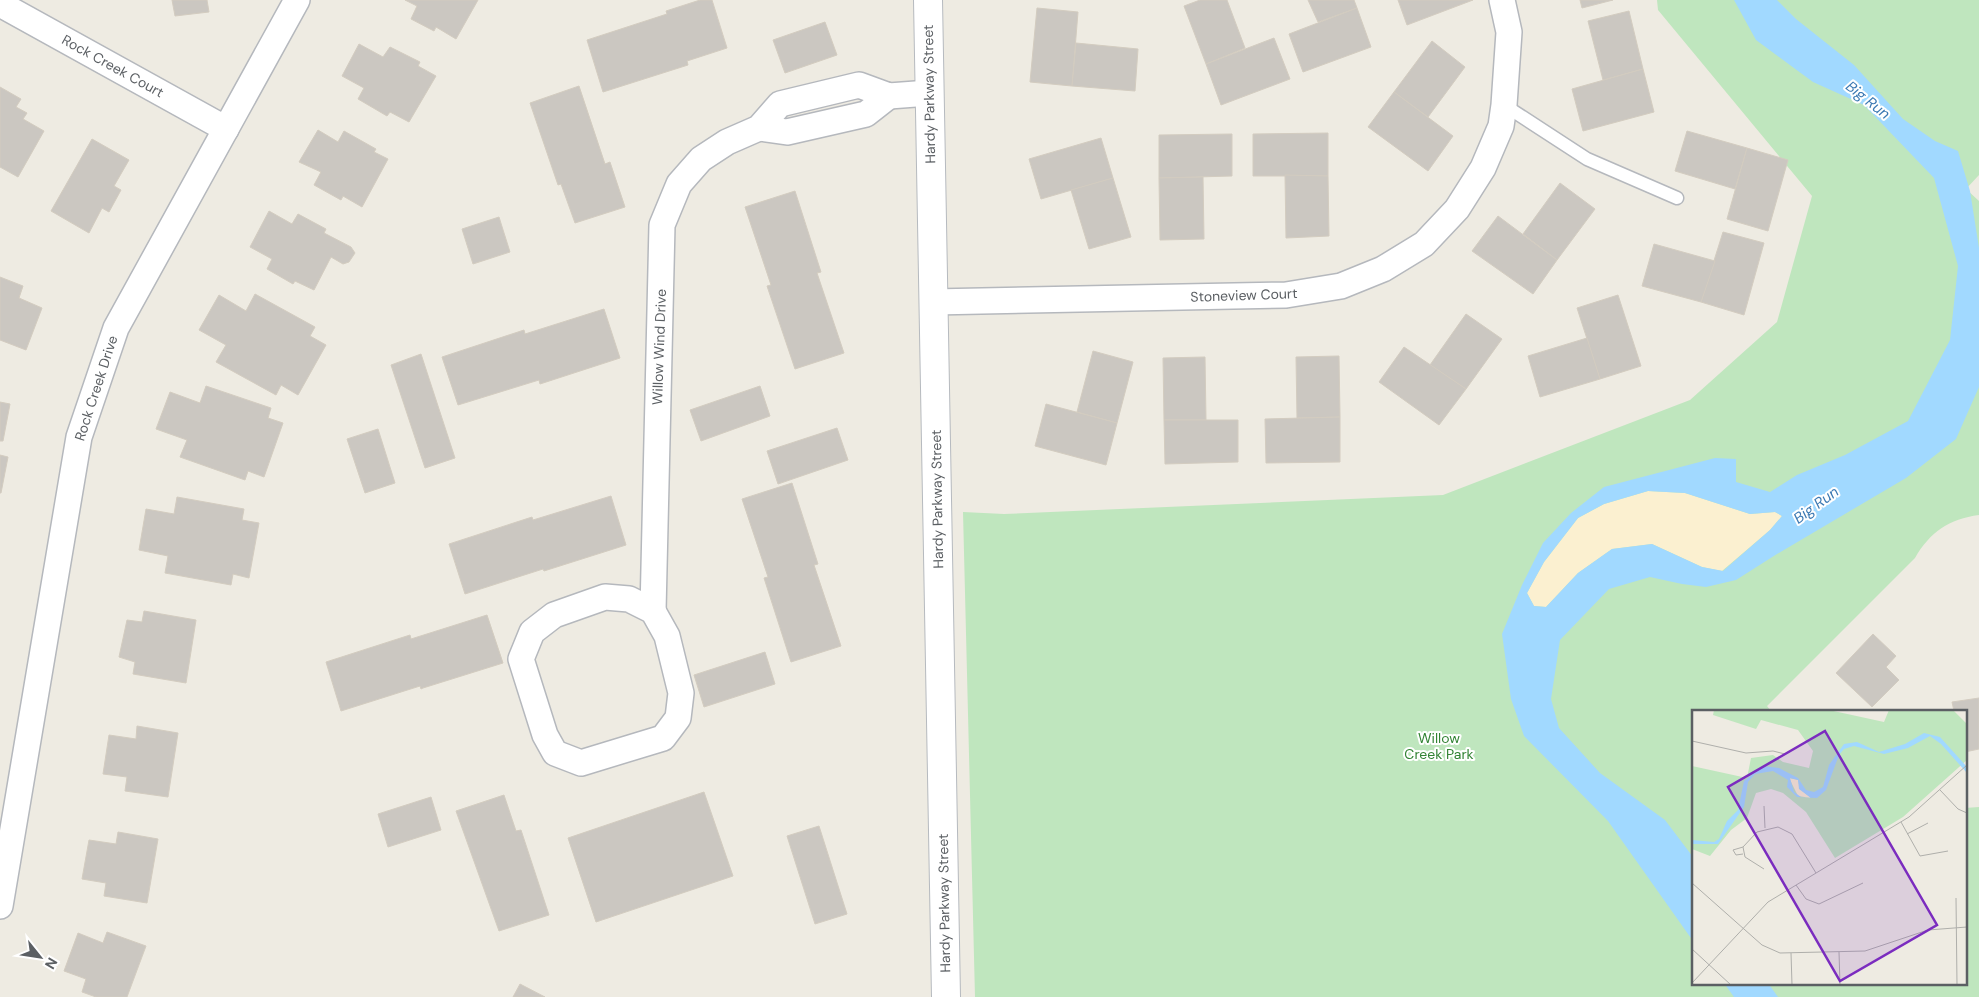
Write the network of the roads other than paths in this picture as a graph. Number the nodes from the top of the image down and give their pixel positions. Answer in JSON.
{"nodes":[{"id":1,"x":297,"y":0,"type":"edge"},
{"id":2,"x":928,"y":0,"type":"edge"},
{"id":3,"x":1502,"y":0,"type":"edge"},
{"id":4,"x":0,"y":4,"type":"edge"},
{"id":5,"x":929,"y":93,"type":"junction"},
{"id":6,"x":1504,"y":105,"type":"junction"},
{"id":7,"x":226,"y":129,"type":"junction"},
{"id":8,"x":1677,"y":198,"type":"dead end"},
{"id":9,"x":933,"y":302,"type":"junction"},
{"id":10,"x":653,"y":611,"type":"junction"},
{"id":11,"x":0,"y":906,"type":"edge"},
{"id":12,"x":946,"y":997,"type":"edge"}],
"edges":[{"from":1,"to":7,"type":"street","name":"Rock Creek Drive"},
{"from":2,"to":5,"type":"main road","name":"Hardy Parkway Street"},
{"from":3,"to":6,"type":"street","name":"Stoneview Court"},
{"from":4,"to":7,"type":"street","name":"Rock Creek Court"},
{"from":5,"to":9,"type":"main road","name":"Hardy Parkway Street"},
{"from":5,"to":10,"type":"street","name":"Willow Wind Drive"},
{"from":6,"to":8,"type":"lane"},
{"from":6,"to":9,"type":"street","name":"Stoneview Court"},
{"from":7,"to":11,"type":"street","name":"Rock Creek Drive"},
{"from":9,"to":12,"type":"main road","name":"Hardy Parkway Street"},
{"from":10,"to":10,"type":"street"}]}
